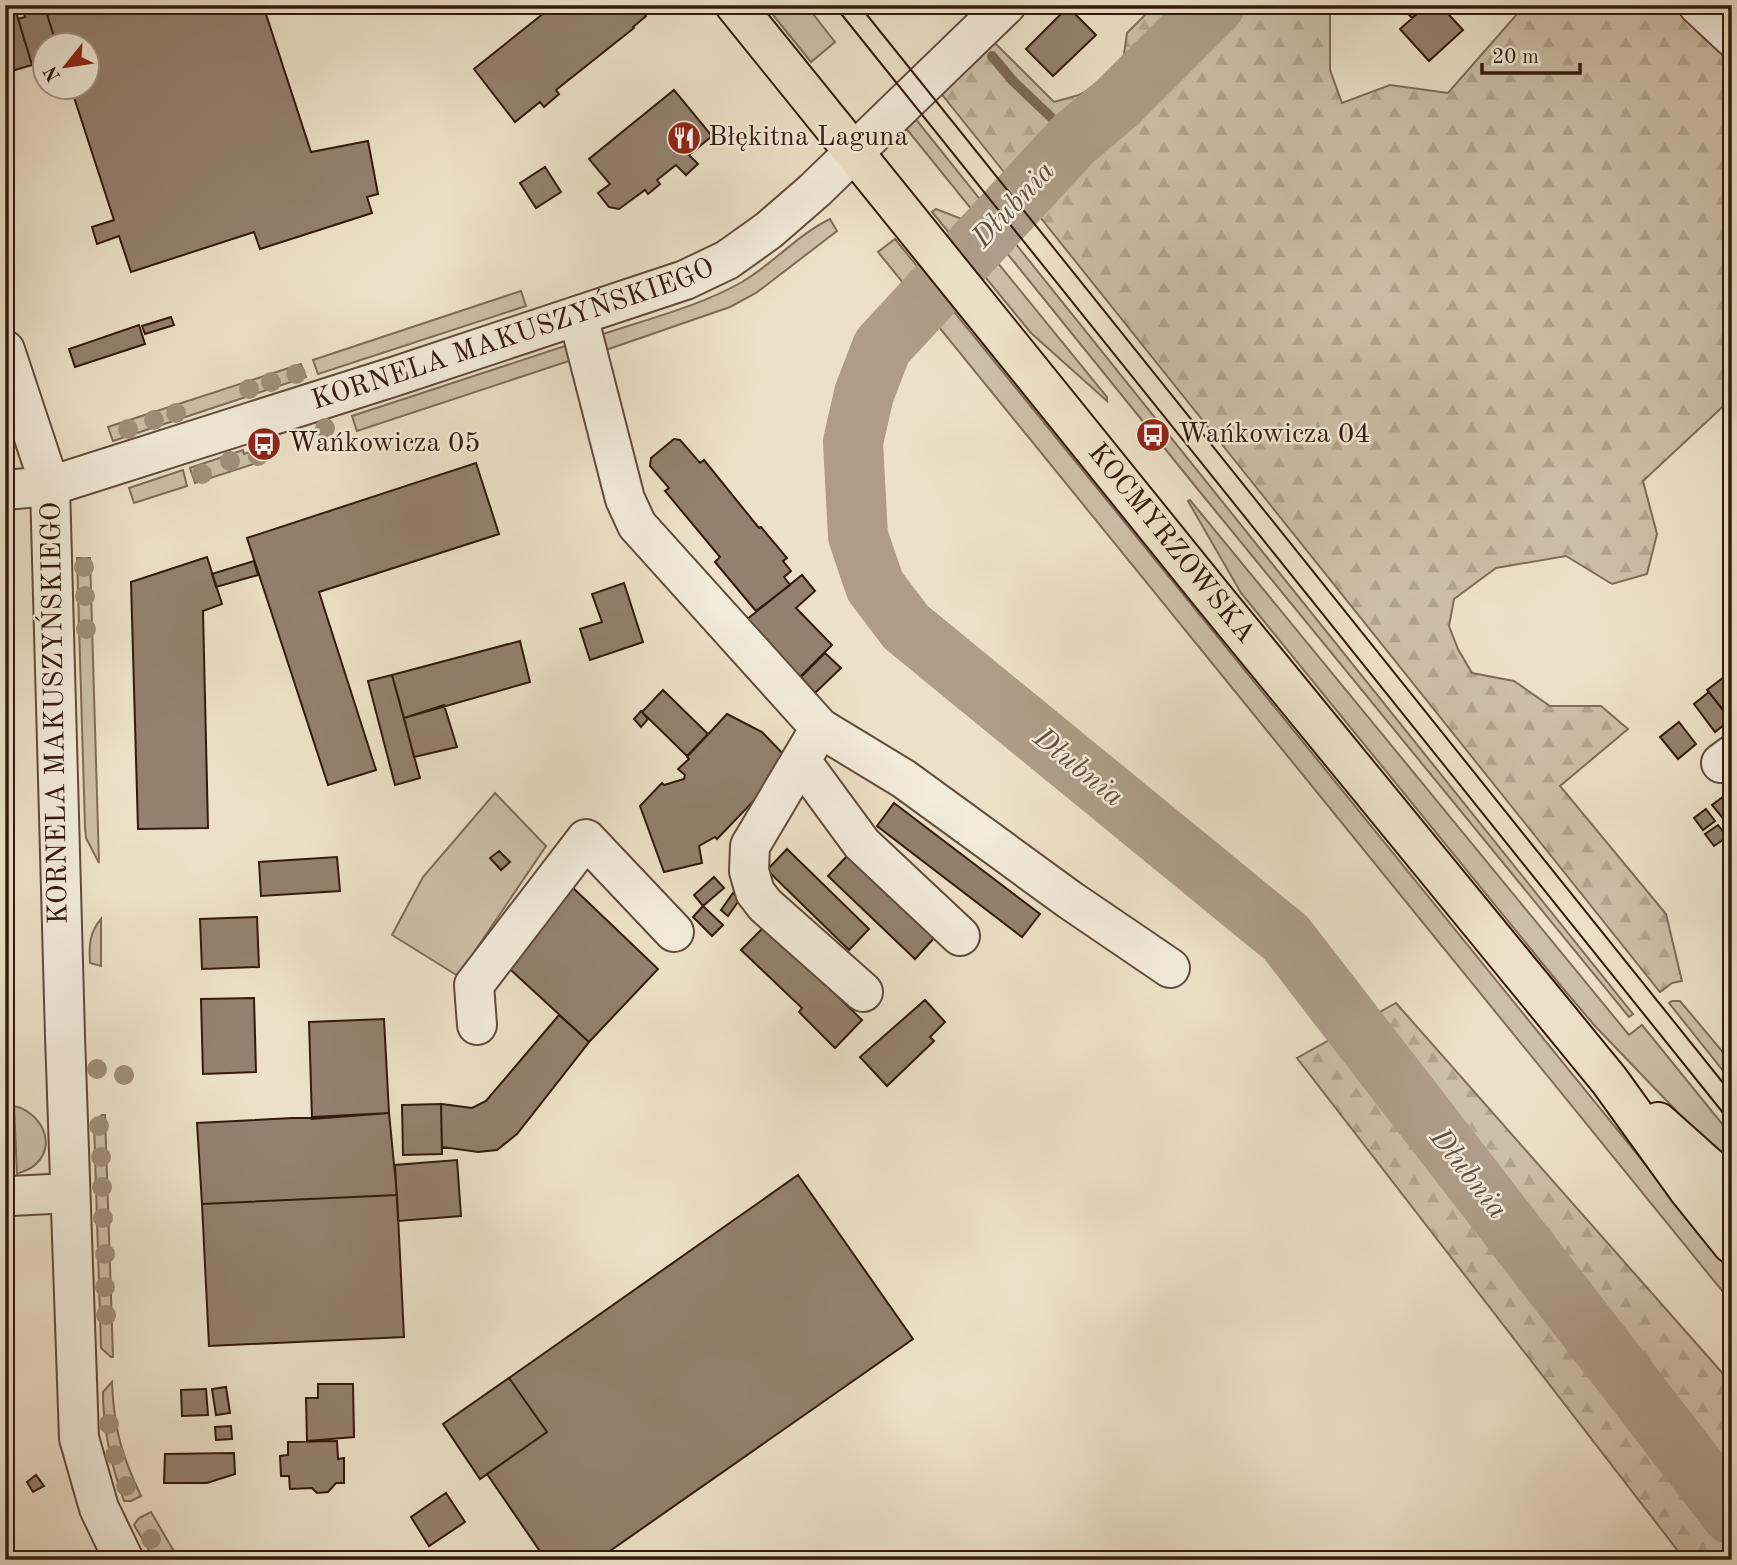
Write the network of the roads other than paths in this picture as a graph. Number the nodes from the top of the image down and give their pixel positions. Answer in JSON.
{"nodes":[{"id":1,"x":735,"y":5,"type":"edge"},
{"id":2,"x":1006,"y":5,"type":"edge"},
{"id":3,"x":1698,"y":5,"type":"edge"},
{"id":4,"x":1732,"y":37,"type":"edge"},
{"id":5,"x":853,"y":151,"type":"junction"},
{"id":6,"x":578,"y":316,"type":"junction"},
{"id":7,"x":5,"y":350,"type":"edge"},
{"id":8,"x":50,"y":486,"type":"junction"},
{"id":9,"x":5,"y":490,"type":"edge"},
{"id":10,"x":820,"y":728,"type":"junction"},
{"id":11,"x":801,"y":761,"type":"junction"},
{"id":12,"x":674,"y":932,"type":"dead end"},
{"id":13,"x":960,"y":936,"type":"dead end"},
{"id":14,"x":1170,"y":968,"type":"dead end"},
{"id":15,"x":863,"y":992,"type":"dead end"},
{"id":16,"x":477,"y":1025,"type":"dead end"},
{"id":17,"x":1609,"y":1080,"type":"junction"},
{"id":18,"x":1732,"y":1188,"type":"edge"},
{"id":19,"x":70,"y":1194,"type":"junction"},
{"id":20,"x":11,"y":1196,"type":"dead end"},
{"id":21,"x":1732,"y":1244,"type":"edge"},
{"id":22,"x":124,"y":1560,"type":"edge"}],
"edges":[{"from":1,"to":5,"type":"main road","name":"KOCMYRZOWSKA"},
{"from":2,"to":5,"type":"street","name":"KORNELA MAKUSZYŃSKIEGO"},
{"from":3,"to":4,"type":"street"},
{"from":5,"to":6,"type":"street","name":"KORNELA MAKUSZYŃSKIEGO"},
{"from":5,"to":17,"type":"main road","name":"KOCMYRZOWSKA"},
{"from":6,"to":8,"type":"street","name":"KORNELA MAKUSZYŃSKIEGO"},
{"from":6,"to":10,"type":"street"},
{"from":7,"to":8,"type":"street"},
{"from":8,"to":9,"type":"street"},
{"from":8,"to":19,"type":"street","name":"KORNELA MAKUSZYŃSKIEGO"},
{"from":10,"to":11,"type":"street"},
{"from":10,"to":14,"type":"street"},
{"from":11,"to":13,"type":"street"},
{"from":11,"to":15,"type":"street"},
{"from":12,"to":16,"type":"street"},
{"from":17,"to":18,"type":"main road","name":"KOCMYRZOWSKA"},
{"from":17,"to":21,"type":"main road","name":"KOCMYRZOWSKA"},
{"from":19,"to":20,"type":"street"},
{"from":19,"to":22,"type":"street","name":"KORNELA MAKUSZYŃSKIEGO"}]}
